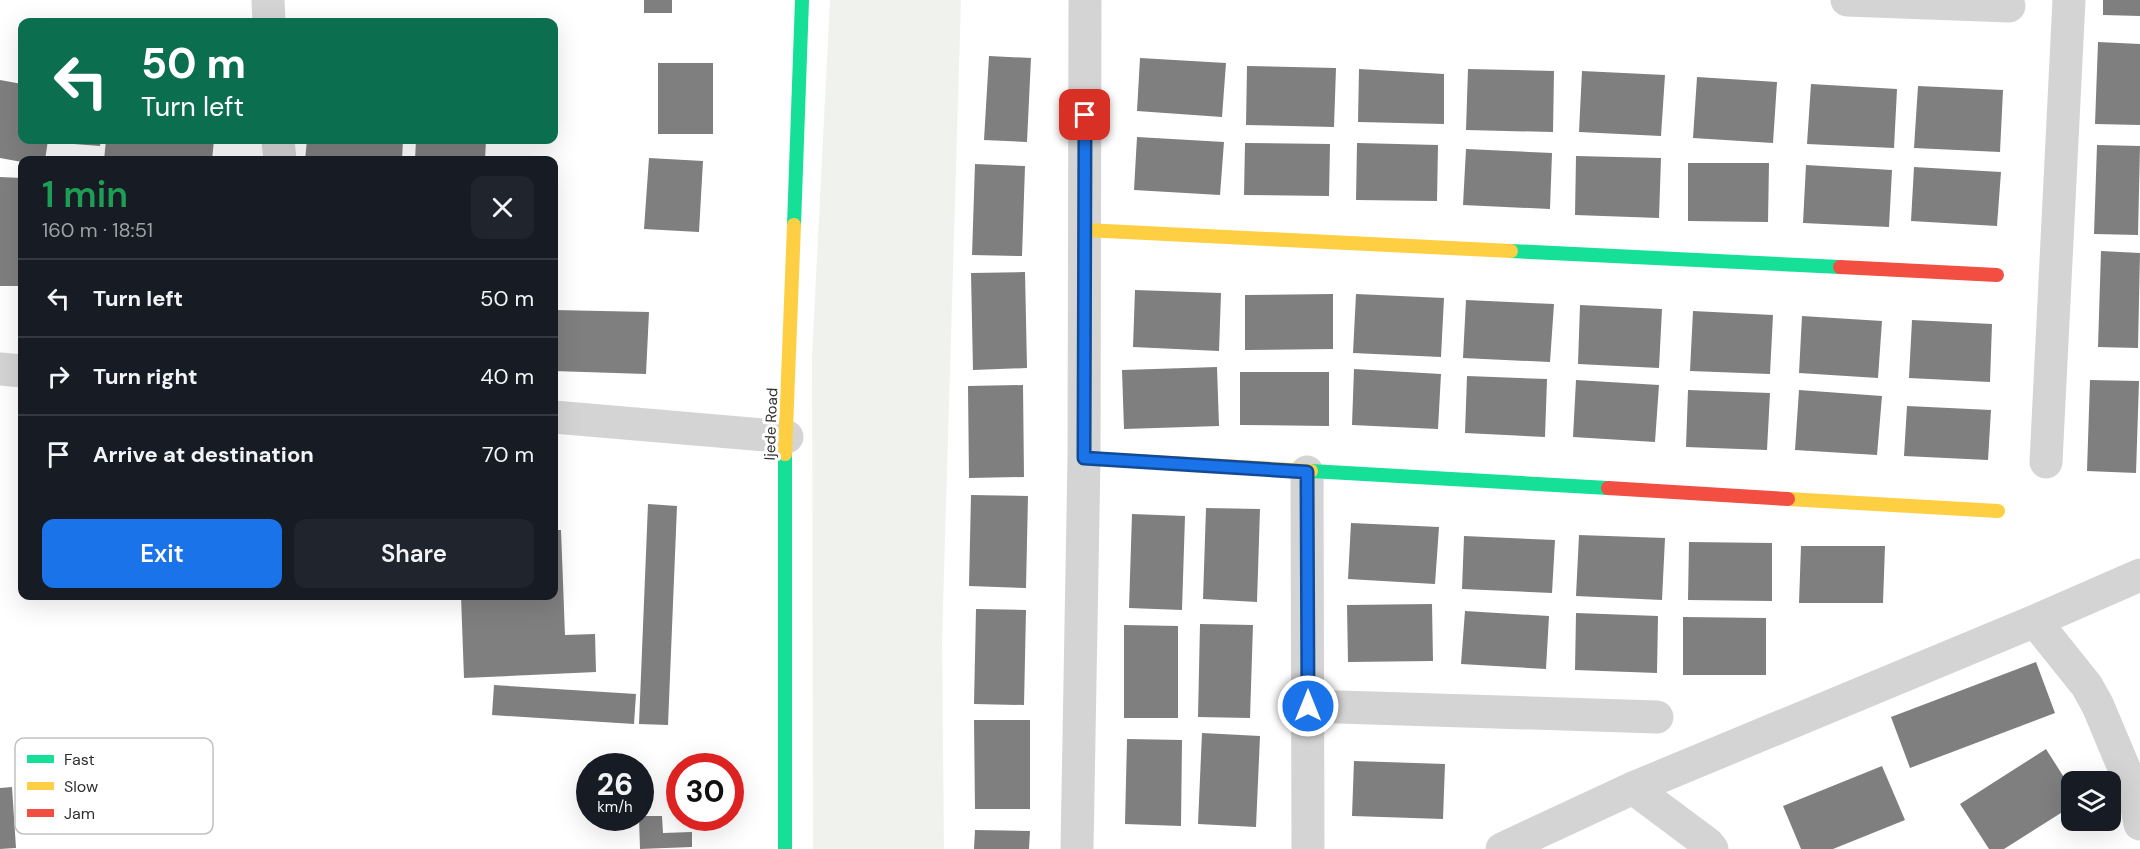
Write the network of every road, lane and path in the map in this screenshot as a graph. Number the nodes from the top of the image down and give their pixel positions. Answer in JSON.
{"nodes":[{"id":1,"x":268,"y":0,"type":"edge"},
{"id":2,"x":802,"y":0,"type":"edge"},
{"id":3,"x":1085,"y":0,"type":"edge"},
{"id":4,"x":1847,"y":0,"type":"edge"},
{"id":5,"x":2069,"y":0,"type":"edge"},
{"id":6,"x":2009,"y":6,"type":"dead end"},
{"id":7,"x":269,"y":18,"type":"edge"},
{"id":8,"x":1085,"y":230,"type":"junction"},
{"id":9,"x":1997,"y":274,"type":"dead end"},
{"id":10,"x":0,"y":369,"type":"edge"},
{"id":11,"x":18,"y":371,"type":"edge"},
{"id":12,"x":558,"y":417,"type":"edge"},
{"id":13,"x":787,"y":437,"type":"junction"},
{"id":14,"x":1084,"y":458,"type":"junction"},
{"id":15,"x":2046,"y":462,"type":"dead end"},
{"id":16,"x":1307,"y":472,"type":"junction"},
{"id":17,"x":1998,"y":511,"type":"dead end"},
{"id":18,"x":2140,"y":575,"type":"edge"},
{"id":19,"x":2036,"y":621,"type":"junction"},
{"id":20,"x":1308,"y":706,"type":"junction"},
{"id":21,"x":1657,"y":717,"type":"dead end"},
{"id":22,"x":1633,"y":788,"type":"junction"},
{"id":23,"x":2137,"y":791,"type":"edge"},
{"id":24,"x":2140,"y":824,"type":"edge"},
{"id":25,"x":785,"y":849,"type":"edge"},
{"id":26,"x":1077,"y":849,"type":"edge"},
{"id":27,"x":1308,"y":849,"type":"edge"},
{"id":28,"x":1502,"y":849,"type":"edge"},
{"id":29,"x":1712,"y":849,"type":"edge"}],
"edges":[{"from":1,"to":7,"type":"street"},
{"from":2,"to":13,"type":"street","name":"Ijede Road"},
{"from":3,"to":8,"type":"street"},
{"from":4,"to":6,"type":"street"},
{"from":5,"to":15,"type":"street"},
{"from":8,"to":9,"type":"street"},
{"from":8,"to":14,"type":"street"},
{"from":10,"to":11,"type":"street"},
{"from":12,"to":13,"type":"street"},
{"from":13,"to":25,"type":"street","name":"Ijede Road"},
{"from":14,"to":16,"type":"street"},
{"from":14,"to":26,"type":"street"},
{"from":16,"to":17,"type":"street"},
{"from":16,"to":20,"type":"street"},
{"from":18,"to":19,"type":"street"},
{"from":19,"to":22,"type":"street"},
{"from":19,"to":23,"type":"street"},
{"from":20,"to":21,"type":"street"},
{"from":20,"to":27,"type":"street"},
{"from":22,"to":28,"type":"street"},
{"from":22,"to":29,"type":"street"},
{"from":23,"to":24,"type":"street"}]}
